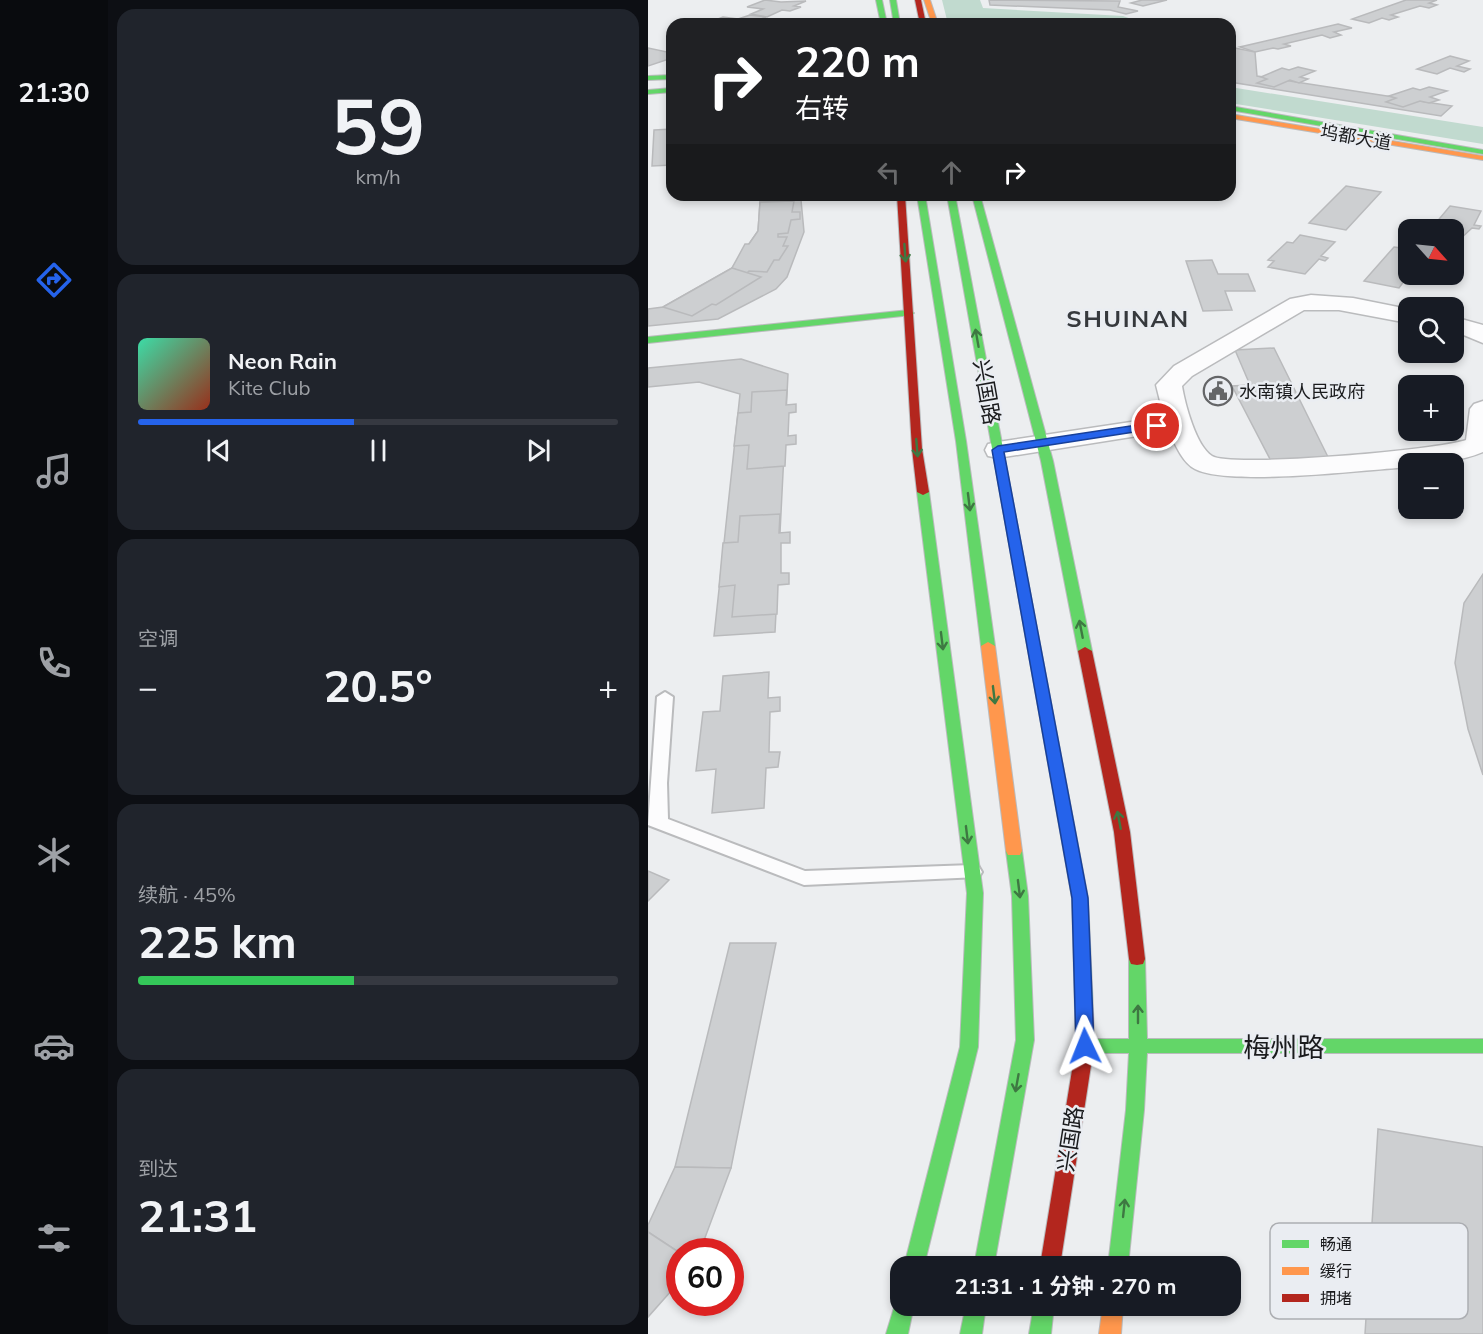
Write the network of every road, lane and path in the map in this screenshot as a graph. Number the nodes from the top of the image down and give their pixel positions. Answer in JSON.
{"nodes":[{"id":1,"x":879,"y":0,"type":"edge"},
{"id":2,"x":893,"y":0,"type":"edge"},
{"id":3,"x":918,"y":0,"type":"edge"},
{"id":4,"x":927,"y":0,"type":"edge"},
{"id":5,"x":883,"y":18,"type":"edge"},
{"id":6,"x":896,"y":18,"type":"edge"},
{"id":7,"x":922,"y":18,"type":"edge"},
{"id":8,"x":933,"y":18,"type":"edge"},
{"id":9,"x":666,"y":77,"type":"edge"},
{"id":10,"x":648,"y":78,"type":"edge"},
{"id":11,"x":666,"y":82,"type":"edge"},
{"id":12,"x":648,"y":84,"type":"edge"},
{"id":13,"x":666,"y":90,"type":"edge"},
{"id":14,"x":648,"y":92,"type":"edge"},
{"id":15,"x":666,"y":96,"type":"edge"},
{"id":16,"x":648,"y":97,"type":"edge"},
{"id":17,"x":1236,"y":109,"type":"edge"},
{"id":18,"x":1236,"y":117,"type":"edge"},
{"id":19,"x":1236,"y":124,"type":"edge"},
{"id":20,"x":1236,"y":129,"type":"edge"},
{"id":21,"x":1483,"y":152,"type":"edge"},
{"id":22,"x":1483,"y":158,"type":"edge"},
{"id":23,"x":1483,"y":166,"type":"edge"},
{"id":24,"x":1483,"y":172,"type":"edge"},
{"id":25,"x":901,"y":201,"type":"edge"},
{"id":26,"x":922,"y":201,"type":"edge"},
{"id":27,"x":952,"y":201,"type":"edge"},
{"id":28,"x":978,"y":201,"type":"edge"},
{"id":29,"x":909,"y":313,"type":"junction"},
{"id":30,"x":1398,"y":314,"type":"edge"},
{"id":31,"x":1464,"y":327,"type":"edge"},
{"id":32,"x":1483,"y":336,"type":"edge"},
{"id":33,"x":648,"y":340,"type":"edge"},
{"id":34,"x":1483,"y":409,"type":"edge"},
{"id":35,"x":1179,"y":422,"type":"junction"},
{"id":36,"x":1042,"y":443,"type":"junction"},
{"id":37,"x":998,"y":450,"type":"junction"},
{"id":38,"x":665,"y":697,"type":"dead end"},
{"id":39,"x":654,"y":820,"type":"edge"},
{"id":40,"x":972,"y":872,"type":"junction"},
{"id":41,"x":1085,"y":1046,"type":"junction"},
{"id":42,"x":1483,"y":1046,"type":"edge"},
{"id":43,"x":1138,"y":1047,"type":"junction"},
{"id":44,"x":917,"y":1256,"type":"edge"},
{"id":45,"x":986,"y":1256,"type":"edge"},
{"id":46,"x":1052,"y":1256,"type":"edge"},
{"id":47,"x":1119,"y":1256,"type":"edge"},
{"id":48,"x":901,"y":1316,"type":"edge"},
{"id":49,"x":974,"y":1316,"type":"edge"},
{"id":50,"x":1042,"y":1316,"type":"edge"},
{"id":51,"x":1112,"y":1316,"type":"edge"},
{"id":52,"x":897,"y":1334,"type":"edge"},
{"id":53,"x":971,"y":1334,"type":"edge"},
{"id":54,"x":1040,"y":1334,"type":"edge"},
{"id":55,"x":1110,"y":1334,"type":"edge"}],
"edges":[{"from":1,"to":5,"type":"street"},
{"from":2,"to":6,"type":"street"},
{"from":3,"to":7,"type":"street"},
{"from":4,"to":8,"type":"street"},
{"from":9,"to":10,"type":"street"},
{"from":11,"to":12,"type":"street"},
{"from":13,"to":14,"type":"street"},
{"from":15,"to":16,"type":"street"},
{"from":17,"to":21,"type":"street"},
{"from":18,"to":22,"type":"street","name":"坞都大道"},
{"from":19,"to":23,"type":"street","name":"坞都大道"},
{"from":20,"to":24,"type":"street"},
{"from":25,"to":29,"type":"street","one_way":true},
{"from":26,"to":45,"type":"street","name":"兴国路","one_way":true},
{"from":37,"to":27,"type":"street","name":"兴国路","one_way":true},
{"from":28,"to":36,"type":"street"},
{"from":29,"to":33,"type":"street"},
{"from":29,"to":40,"type":"street","one_way":true},
{"from":30,"to":35,"type":"street"},
{"from":31,"to":32,"type":"street"},
{"from":34,"to":35,"type":"street"},
{"from":35,"to":36,"type":"street"},
{"from":36,"to":37,"type":"street"},
{"from":43,"to":36,"type":"street","one_way":true},
{"from":37,"to":41,"type":"street","name":"兴国路"},
{"from":38,"to":39,"type":"lane"},
{"from":39,"to":40,"type":"lane"},
{"from":40,"to":44,"type":"street"},
{"from":41,"to":43,"type":"street","name":"梅州路"},
{"from":41,"to":46,"type":"street","name":"兴国路"},
{"from":42,"to":43,"type":"street","name":"梅州路"},
{"from":47,"to":43,"type":"street","one_way":true},
{"from":48,"to":52,"type":"street"},
{"from":49,"to":53,"type":"street"},
{"from":50,"to":54,"type":"street"},
{"from":51,"to":55,"type":"street"}]}
